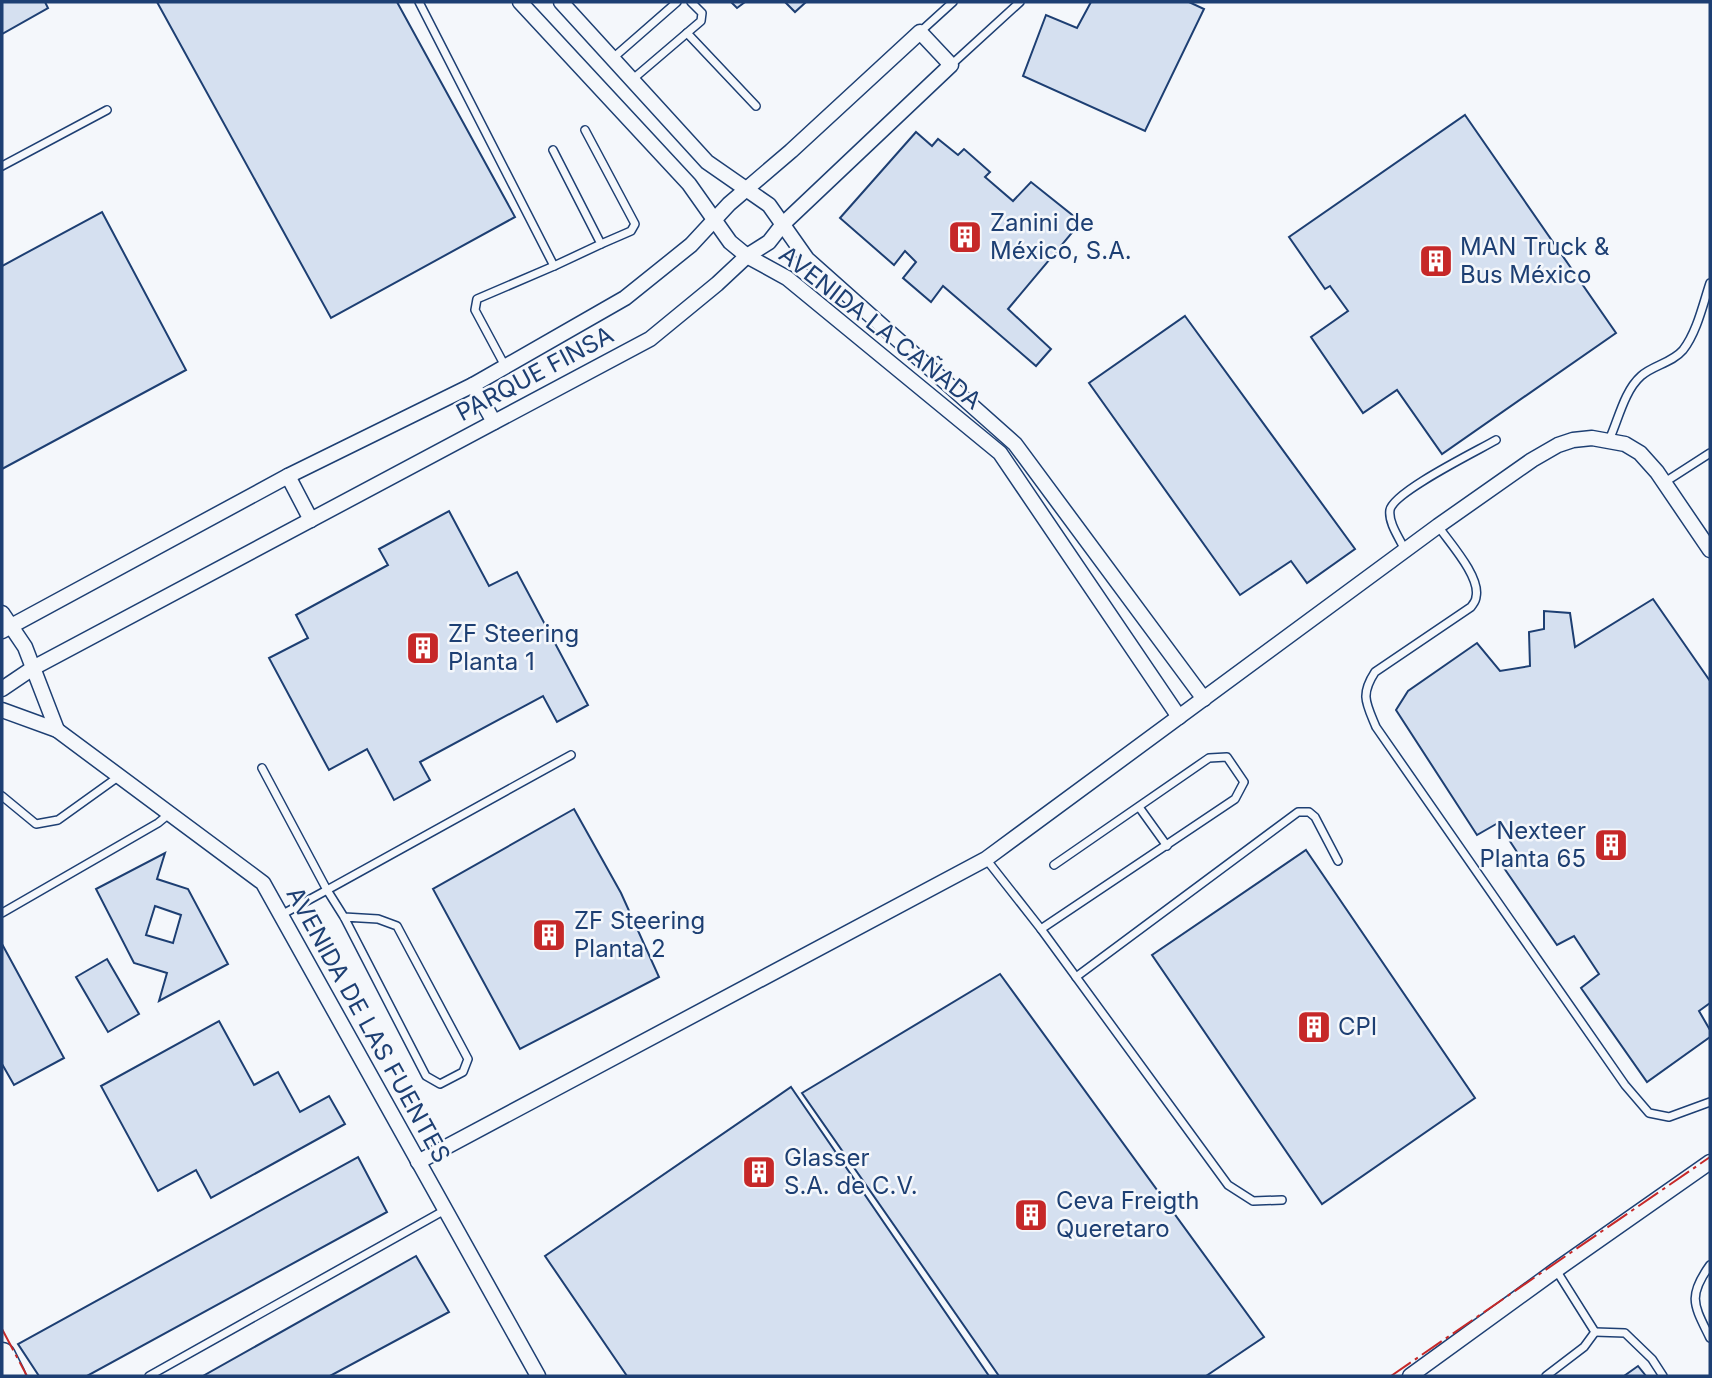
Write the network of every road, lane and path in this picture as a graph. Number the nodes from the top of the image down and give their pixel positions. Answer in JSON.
{"nodes":[{"id":1,"x":419,"y":2,"type":"edge"},
{"id":2,"x":520,"y":2,"type":"edge"},
{"id":3,"x":561,"y":2,"type":"edge"},
{"id":4,"x":660,"y":2,"type":"edge"},
{"id":5,"x":677,"y":2,"type":"edge"},
{"id":6,"x":691,"y":2,"type":"edge"},
{"id":7,"x":953,"y":2,"type":"edge"},
{"id":8,"x":1020,"y":2,"type":"edge"},
{"id":9,"x":668,"y":9,"type":"junction"},
{"id":10,"x":920,"y":32,"type":"junction"},
{"id":11,"x":687,"y":33,"type":"junction"},
{"id":12,"x":613,"y":58,"type":"junction"},
{"id":13,"x":951,"y":65,"type":"junction"},
{"id":14,"x":633,"y":79,"type":"junction"},
{"id":15,"x":756,"y":106,"type":"dead end"},
{"id":16,"x":107,"y":110,"type":"dead end"},
{"id":17,"x":585,"y":130,"type":"dead end"},
{"id":18,"x":553,"y":150,"type":"dead end"},
{"id":19,"x":2,"y":166,"type":"edge"},
{"id":20,"x":749,"y":189,"type":"junction"},
{"id":21,"x":714,"y":222,"type":"junction"},
{"id":22,"x":783,"y":224,"type":"junction"},
{"id":23,"x":601,"y":244,"type":"junction"},
{"id":24,"x":747,"y":256,"type":"junction"},
{"id":25,"x":554,"y":266,"type":"junction"},
{"id":26,"x":1710,"y":283,"type":"edge"},
{"id":27,"x":505,"y":367,"type":"junction"},
{"id":28,"x":473,"y":385,"type":"junction"},
{"id":29,"x":494,"y":422,"type":"junction"},
{"id":30,"x":1496,"y":440,"type":"dead end"},
{"id":31,"x":1609,"y":440,"type":"junction"},
{"id":32,"x":1708,"y":454,"type":"edge"},
{"id":33,"x":1710,"y":464,"type":"edge"},
{"id":34,"x":288,"y":476,"type":"junction"},
{"id":35,"x":1664,"y":482,"type":"junction"},
{"id":36,"x":311,"y":520,"type":"junction"},
{"id":37,"x":1438,"y":526,"type":"junction"},
{"id":38,"x":1405,"y":550,"type":"junction"},
{"id":39,"x":1710,"y":550,"type":"edge"},
{"id":40,"x":2,"y":613,"type":"edge"},
{"id":41,"x":7,"y":629,"type":"edge"},
{"id":42,"x":33,"y":668,"type":"junction"},
{"id":43,"x":2,"y":689,"type":"edge"},
{"id":44,"x":1205,"y":699,"type":"junction"},
{"id":45,"x":2,"y":710,"type":"edge"},
{"id":46,"x":1179,"y":718,"type":"junction"},
{"id":47,"x":57,"y":730,"type":"junction"},
{"id":48,"x":571,"y":755,"type":"dead end"},
{"id":49,"x":262,"y":768,"type":"dead end"},
{"id":50,"x":118,"y":777,"type":"junction"},
{"id":51,"x":2,"y":796,"type":"edge"},
{"id":52,"x":1139,"y":807,"type":"junction"},
{"id":53,"x":169,"y":814,"type":"junction"},
{"id":54,"x":1167,"y":846,"type":"junction"},
{"id":55,"x":986,"y":859,"type":"junction"},
{"id":56,"x":1338,"y":861,"type":"dead end"},
{"id":57,"x":1054,"y":865,"type":"dead end"},
{"id":58,"x":327,"y":890,"type":"junction"},
{"id":59,"x":2,"y":913,"type":"edge"},
{"id":60,"x":281,"y":915,"type":"junction"},
{"id":61,"x":344,"y":917,"type":"junction"},
{"id":62,"x":1041,"y":929,"type":"junction"},
{"id":63,"x":1076,"y":976,"type":"junction"},
{"id":64,"x":1710,"y":1102,"type":"edge"},
{"id":65,"x":418,"y":1162,"type":"junction"},
{"id":66,"x":1710,"y":1162,"type":"edge"},
{"id":67,"x":1282,"y":1200,"type":"dead end"},
{"id":68,"x":445,"y":1210,"type":"junction"},
{"id":69,"x":1710,"y":1265,"type":"edge"},
{"id":70,"x":1556,"y":1270,"type":"junction"},
{"id":71,"x":1595,"y":1332,"type":"junction"},
{"id":72,"x":1710,"y":1338,"type":"edge"},
{"id":73,"x":2,"y":1356,"type":"edge"},
{"id":74,"x":12,"y":1376,"type":"edge"},
{"id":75,"x":149,"y":1376,"type":"edge"},
{"id":76,"x":538,"y":1376,"type":"edge"},
{"id":77,"x":1410,"y":1376,"type":"edge"},
{"id":78,"x":1546,"y":1376,"type":"edge"},
{"id":79,"x":1663,"y":1376,"type":"edge"}],
"edges":[{"from":1,"to":25,"type":"lane"},
{"from":2,"to":21,"type":"street","name":"AVENIDA LA CAÑADA"},
{"from":3,"to":12,"type":"street"},
{"from":4,"to":9,"type":"lane"},
{"from":5,"to":9,"type":"lane"},
{"from":6,"to":11,"type":"lane"},
{"from":7,"to":10,"type":"lane"},
{"from":8,"to":13,"type":"lane","name":"PARQUE FINSA"},
{"from":9,"to":12,"type":"lane"},
{"from":10,"to":13,"type":"street"},
{"from":10,"to":20,"type":"street"},
{"from":11,"to":14,"type":"lane"},
{"from":11,"to":15,"type":"lane"},
{"from":12,"to":14,"type":"street"},
{"from":13,"to":22,"type":"street","name":"PARQUE FINSA"},
{"from":14,"to":20,"type":"street"},
{"from":16,"to":19,"type":"lane"},
{"from":17,"to":23,"type":"lane"},
{"from":18,"to":23,"type":"lane"},
{"from":20,"to":21,"type":"street"},
{"from":20,"to":22,"type":"street"},
{"from":21,"to":24,"type":"street","name":"AVENIDA LA CAÑADA"},
{"from":21,"to":27,"type":"street"},
{"from":22,"to":24,"type":"street","name":"PARQUE FINSA"},
{"from":22,"to":44,"type":"street"},
{"from":23,"to":25,"type":"lane"},
{"from":24,"to":29,"type":"street","name":"PARQUE FINSA"},
{"from":24,"to":46,"type":"street","name":"AVENIDA LA CAÑADA"},
{"from":25,"to":27,"type":"lane"},
{"from":26,"to":31,"type":"lane"},
{"from":27,"to":28,"type":"street"},
{"from":28,"to":29,"type":"street"},
{"from":28,"to":34,"type":"street"},
{"from":29,"to":36,"type":"street","name":"PARQUE FINSA"},
{"from":30,"to":38,"type":"lane"},
{"from":31,"to":35,"type":"street"},
{"from":31,"to":37,"type":"street"},
{"from":32,"to":33,"type":"lane"},
{"from":32,"to":35,"type":"lane"},
{"from":34,"to":36,"type":"street"},
{"from":34,"to":41,"type":"street"},
{"from":35,"to":39,"type":"street"},
{"from":36,"to":42,"type":"street","name":"PARQUE FINSA"},
{"from":37,"to":38,"type":"street"},
{"from":37,"to":64,"type":"lane"},
{"from":38,"to":44,"type":"street"},
{"from":40,"to":41,"type":"street"},
{"from":41,"to":42,"type":"street"},
{"from":42,"to":43,"type":"street","name":"PARQUE FINSA"},
{"from":42,"to":47,"type":"street"},
{"from":44,"to":46,"type":"street"},
{"from":45,"to":47,"type":"street","name":"AVENIDA DE LAS FUENTES"},
{"from":46,"to":55,"type":"street"},
{"from":47,"to":50,"type":"street","name":"AVENIDA DE LAS FUENTES"},
{"from":48,"to":58,"type":"lane"},
{"from":49,"to":58,"type":"lane"},
{"from":50,"to":51,"type":"lane"},
{"from":50,"to":53,"type":"street","name":"AVENIDA DE LAS FUENTES"},
{"from":52,"to":54,"type":"lane"},
{"from":52,"to":54,"type":"lane"},
{"from":52,"to":57,"type":"lane"},
{"from":53,"to":59,"type":"lane"},
{"from":53,"to":60,"type":"street","name":"AVENIDA DE LAS FUENTES"},
{"from":54,"to":62,"type":"lane"},
{"from":55,"to":62,"type":"lane"},
{"from":55,"to":65,"type":"street"},
{"from":56,"to":63,"type":"lane"},
{"from":58,"to":60,"type":"lane"},
{"from":58,"to":61,"type":"lane"},
{"from":60,"to":65,"type":"street","name":"AVENIDA DE LAS FUENTES"},
{"from":61,"to":61,"type":"lane"},
{"from":62,"to":63,"type":"lane"},
{"from":63,"to":67,"type":"lane"},
{"from":65,"to":68,"type":"street","name":"AVENIDA DE LAS FUENTES"},
{"from":66,"to":70,"type":"street"},
{"from":68,"to":75,"type":"lane"},
{"from":68,"to":76,"type":"street","name":"AVENIDA DE LAS FUENTES"},
{"from":69,"to":72,"type":"lane"},
{"from":70,"to":71,"type":"lane"},
{"from":70,"to":77,"type":"street"},
{"from":71,"to":78,"type":"lane"},
{"from":71,"to":79,"type":"lane"},
{"from":73,"to":74,"type":"highway"}]}
